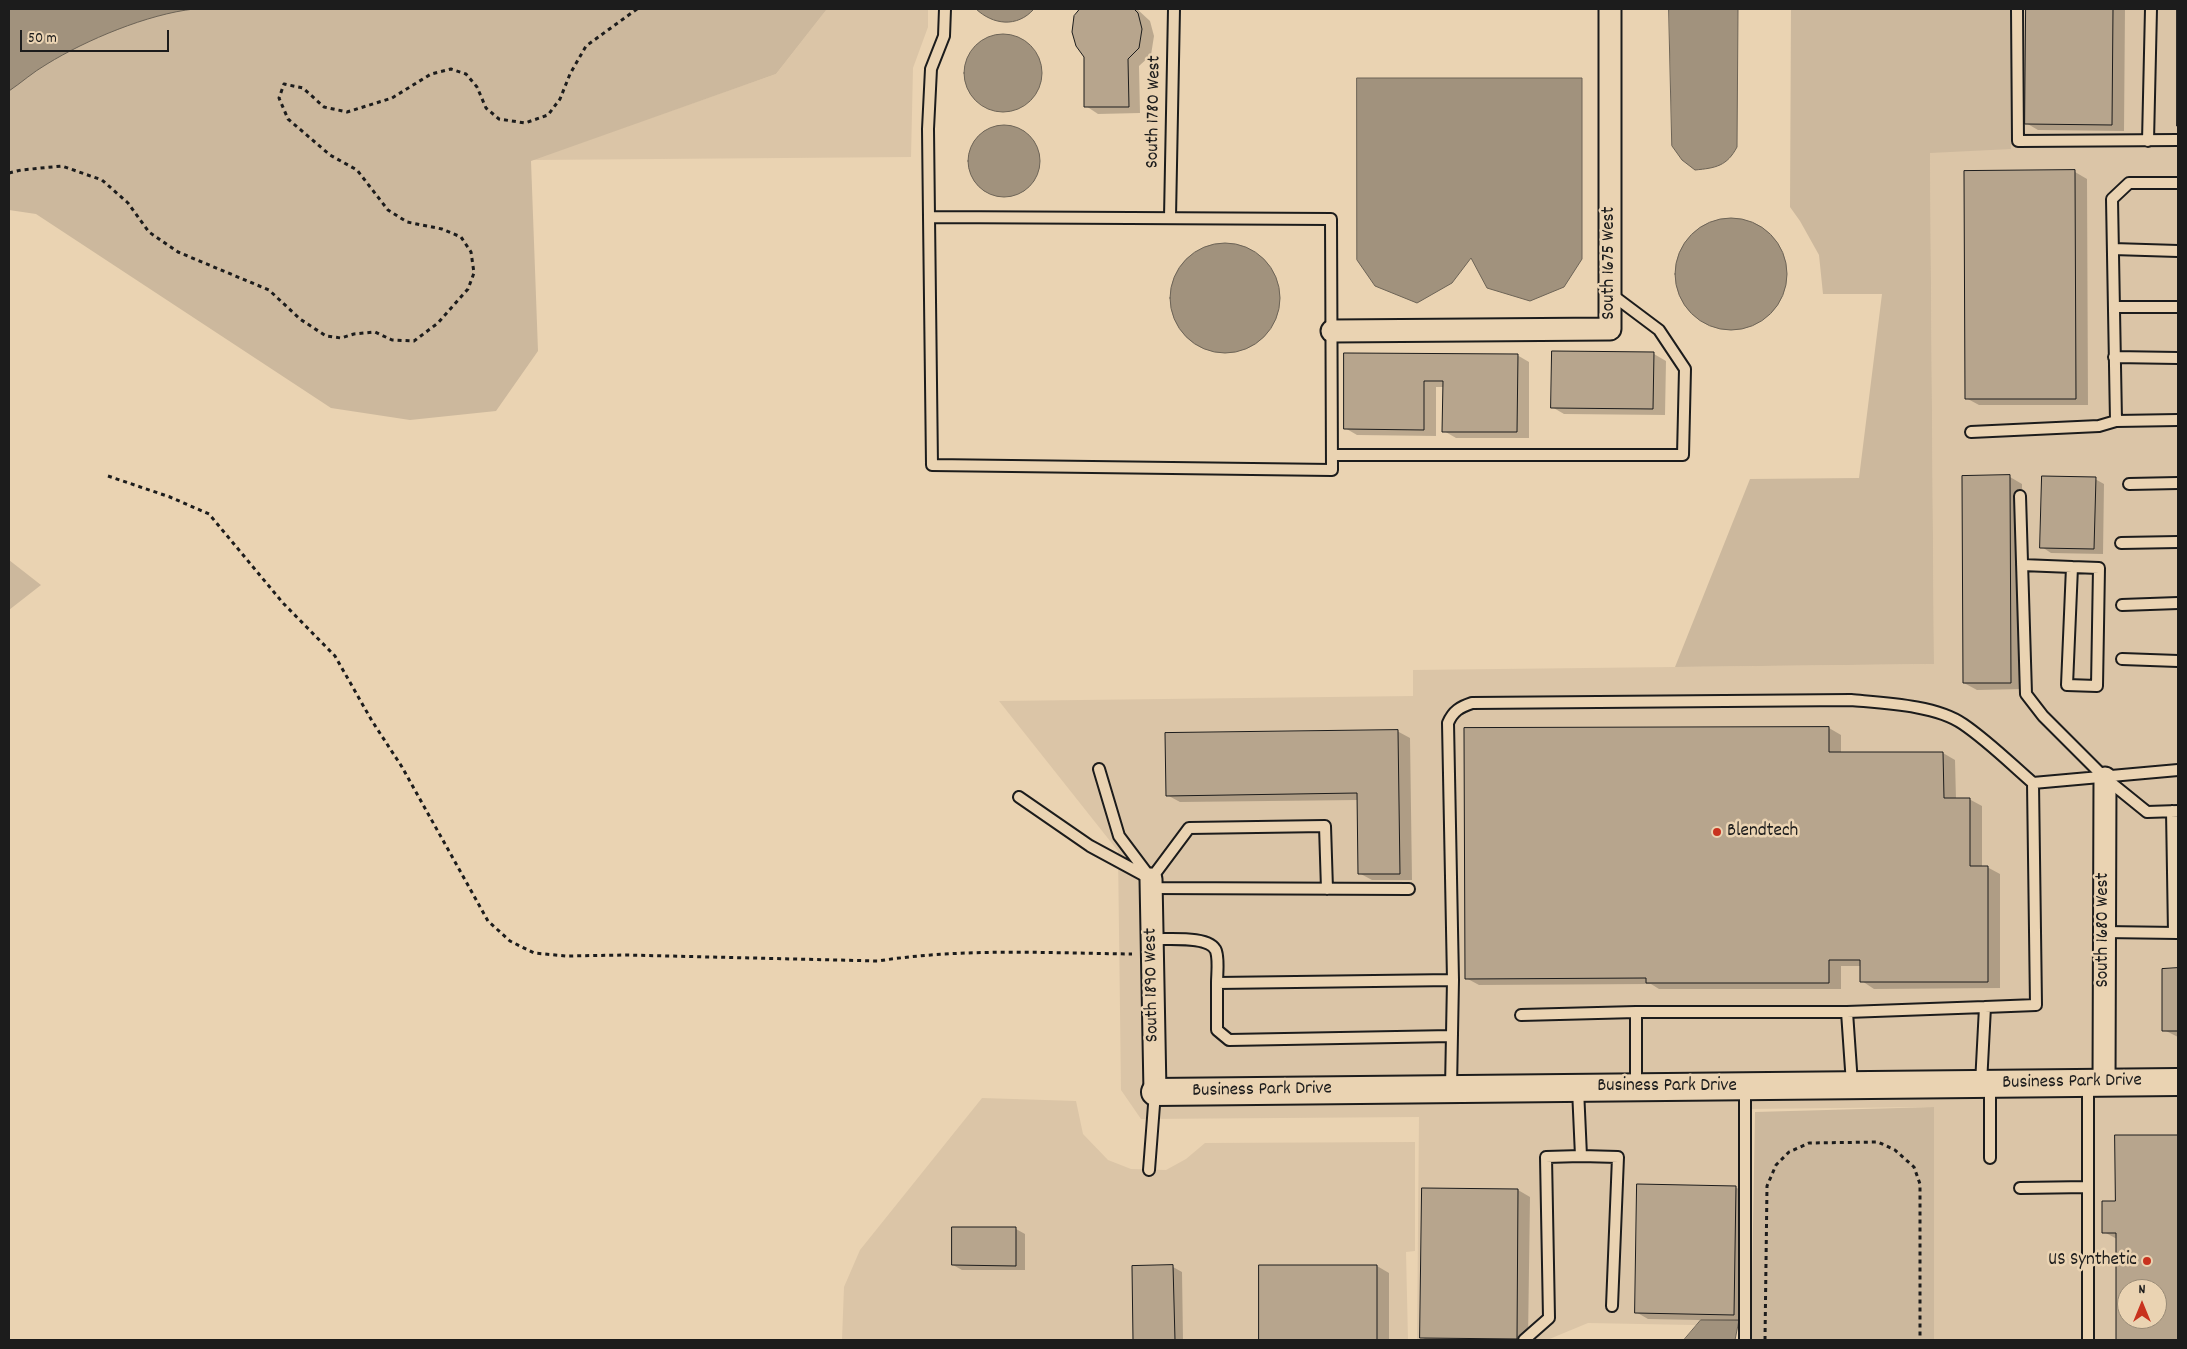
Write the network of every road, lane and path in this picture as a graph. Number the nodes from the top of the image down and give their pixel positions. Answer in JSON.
{"nodes":[{"id":1,"x":637,"y":9,"type":"edge"},
{"id":2,"x":945,"y":9,"type":"edge"},
{"id":3,"x":1174,"y":9,"type":"edge"},
{"id":4,"x":1610,"y":9,"type":"edge"},
{"id":5,"x":2017,"y":9,"type":"edge"},
{"id":6,"x":2151,"y":9,"type":"edge"},
{"id":7,"x":2178,"y":140,"type":"edge"},
{"id":8,"x":2148,"y":141,"type":"junction"},
{"id":9,"x":9,"y":173,"type":"edge"},
{"id":10,"x":2178,"y":183,"type":"edge"},
{"id":11,"x":929,"y":217,"type":"junction"},
{"id":12,"x":1170,"y":217,"type":"junction"},
{"id":13,"x":2113,"y":249,"type":"junction"},
{"id":14,"x":2178,"y":251,"type":"edge"},
{"id":15,"x":1610,"y":294,"type":"junction"},
{"id":16,"x":2114,"y":307,"type":"junction"},
{"id":17,"x":2178,"y":307,"type":"edge"},
{"id":18,"x":1332,"y":331,"type":"junction"},
{"id":19,"x":2114,"y":357,"type":"junction"},
{"id":20,"x":2178,"y":358,"type":"edge"},
{"id":21,"x":2178,"y":420,"type":"edge"},
{"id":22,"x":2116,"y":422,"type":"junction"},
{"id":23,"x":1971,"y":432,"type":"dead end"},
{"id":24,"x":1332,"y":454,"type":"junction"},
{"id":25,"x":108,"y":476,"type":"dead end"},
{"id":26,"x":2178,"y":483,"type":"edge"},
{"id":27,"x":2129,"y":484,"type":"dead end"},
{"id":28,"x":2020,"y":496,"type":"dead end"},
{"id":29,"x":2178,"y":542,"type":"edge"},
{"id":30,"x":2121,"y":543,"type":"dead end"},
{"id":31,"x":2022,"y":565,"type":"junction"},
{"id":32,"x":2072,"y":567,"type":"junction"},
{"id":33,"x":2178,"y":603,"type":"edge"},
{"id":34,"x":2122,"y":605,"type":"dead end"},
{"id":35,"x":2122,"y":659,"type":"dead end"},
{"id":36,"x":2178,"y":661,"type":"edge"},
{"id":37,"x":1099,"y":770,"type":"dead end"},
{"id":38,"x":2178,"y":770,"type":"edge"},
{"id":39,"x":2105,"y":778,"type":"junction"},
{"id":40,"x":2033,"y":783,"type":"junction"},
{"id":41,"x":1019,"y":797,"type":"dead end"},
{"id":42,"x":2175,"y":811,"type":"edge"},
{"id":43,"x":1151,"y":883,"type":"junction"},
{"id":44,"x":1327,"y":889,"type":"junction"},
{"id":45,"x":1409,"y":889,"type":"dead end"},
{"id":46,"x":2104,"y":932,"type":"junction"},
{"id":47,"x":2176,"y":933,"type":"edge"},
{"id":48,"x":1152,"y":946,"type":"junction"},
{"id":49,"x":1453,"y":980,"type":"junction"},
{"id":50,"x":1216,"y":983,"type":"junction"},
{"id":51,"x":1984,"y":1007,"type":"junction"},
{"id":52,"x":1636,"y":1012,"type":"junction"},
{"id":53,"x":1847,"y":1012,"type":"junction"},
{"id":54,"x":1521,"y":1015,"type":"dead end"},
{"id":55,"x":1452,"y":1036,"type":"junction"},
{"id":56,"x":2178,"y":1082,"type":"edge"},
{"id":57,"x":2096,"y":1083,"type":"junction"},
{"id":58,"x":1986,"y":1084,"type":"junction"},
{"id":59,"x":1852,"y":1085,"type":"junction"},
{"id":60,"x":1745,"y":1086,"type":"junction"},
{"id":61,"x":1636,"y":1087,"type":"junction"},
{"id":62,"x":1578,"y":1088,"type":"junction"},
{"id":63,"x":1451,"y":1089,"type":"junction"},
{"id":64,"x":1155,"y":1092,"type":"junction"},
{"id":65,"x":1581,"y":1156,"type":"junction"},
{"id":66,"x":1990,"y":1158,"type":"dead end"},
{"id":67,"x":1149,"y":1170,"type":"dead end"},
{"id":68,"x":2088,"y":1187,"type":"junction"},
{"id":69,"x":2020,"y":1188,"type":"dead end"},
{"id":70,"x":1612,"y":1306,"type":"dead end"},
{"id":71,"x":1524,"y":1340,"type":"edge"},
{"id":72,"x":1744,"y":1340,"type":"edge"},
{"id":73,"x":1765,"y":1340,"type":"edge"},
{"id":74,"x":1920,"y":1340,"type":"edge"},
{"id":75,"x":2088,"y":1340,"type":"edge"}],
"edges":[{"from":1,"to":9,"type":"path"},
{"from":2,"to":11,"type":"lane"},
{"from":3,"to":12,"type":"lane","name":"South 1780 West"},
{"from":4,"to":15,"type":"street","name":"South 1675 West"},
{"from":5,"to":8,"type":"lane"},
{"from":6,"to":8,"type":"lane"},
{"from":7,"to":8,"type":"lane"},
{"from":10,"to":13,"type":"lane"},
{"from":11,"to":12,"type":"lane"},
{"from":11,"to":24,"type":"lane"},
{"from":12,"to":18,"type":"lane"},
{"from":13,"to":14,"type":"lane"},
{"from":13,"to":16,"type":"lane"},
{"from":15,"to":18,"type":"street","name":"South 1675 West"},
{"from":15,"to":24,"type":"lane"},
{"from":16,"to":17,"type":"lane"},
{"from":16,"to":19,"type":"lane"},
{"from":18,"to":24,"type":"lane"},
{"from":19,"to":20,"type":"lane"},
{"from":19,"to":22,"type":"lane"},
{"from":21,"to":22,"type":"lane"},
{"from":22,"to":23,"type":"lane"},
{"from":25,"to":48,"type":"path"},
{"from":26,"to":27,"type":"lane"},
{"from":28,"to":31,"type":"lane"},
{"from":29,"to":30,"type":"lane"},
{"from":31,"to":32,"type":"lane"},
{"from":31,"to":39,"type":"lane"},
{"from":32,"to":32,"type":"lane"},
{"from":33,"to":34,"type":"lane"},
{"from":35,"to":36,"type":"lane"},
{"from":37,"to":43,"type":"lane"},
{"from":38,"to":39,"type":"lane"},
{"from":39,"to":40,"type":"lane"},
{"from":39,"to":42,"type":"lane"},
{"from":39,"to":46,"type":"street","name":"South 1680 West"},
{"from":40,"to":49,"type":"lane"},
{"from":40,"to":51,"type":"lane"},
{"from":41,"to":43,"type":"lane"},
{"from":42,"to":47,"type":"lane"},
{"from":43,"to":44,"type":"lane"},
{"from":43,"to":44,"type":"lane"},
{"from":43,"to":48,"type":"street","name":"South 1890 West"},
{"from":44,"to":45,"type":"lane"},
{"from":46,"to":47,"type":"lane"},
{"from":46,"to":57,"type":"street","name":"South 1680 West"},
{"from":48,"to":50,"type":"lane"},
{"from":48,"to":64,"type":"street","name":"South 1890 West"},
{"from":49,"to":50,"type":"lane"},
{"from":49,"to":55,"type":"lane"},
{"from":50,"to":55,"type":"lane"},
{"from":51,"to":53,"type":"lane"},
{"from":51,"to":58,"type":"lane"},
{"from":52,"to":53,"type":"lane"},
{"from":52,"to":54,"type":"lane"},
{"from":52,"to":61,"type":"lane"},
{"from":53,"to":59,"type":"lane"},
{"from":55,"to":63,"type":"lane"},
{"from":56,"to":57,"type":"street","name":"Business Park Drive"},
{"from":57,"to":58,"type":"street","name":"Business Park Drive"},
{"from":57,"to":68,"type":"lane"},
{"from":58,"to":59,"type":"street","name":"Business Park Drive"},
{"from":58,"to":66,"type":"lane"},
{"from":59,"to":60,"type":"street","name":"Business Park Drive"},
{"from":60,"to":61,"type":"street","name":"Business Park Drive"},
{"from":60,"to":72,"type":"lane"},
{"from":61,"to":62,"type":"street","name":"Business Park Drive"},
{"from":62,"to":63,"type":"street","name":"Business Park Drive"},
{"from":62,"to":65,"type":"lane"},
{"from":63,"to":64,"type":"street","name":"Business Park Drive"},
{"from":64,"to":67,"type":"lane"},
{"from":65,"to":70,"type":"lane"},
{"from":65,"to":71,"type":"lane"},
{"from":68,"to":69,"type":"lane"},
{"from":68,"to":75,"type":"lane"},
{"from":73,"to":74,"type":"path"}]}
